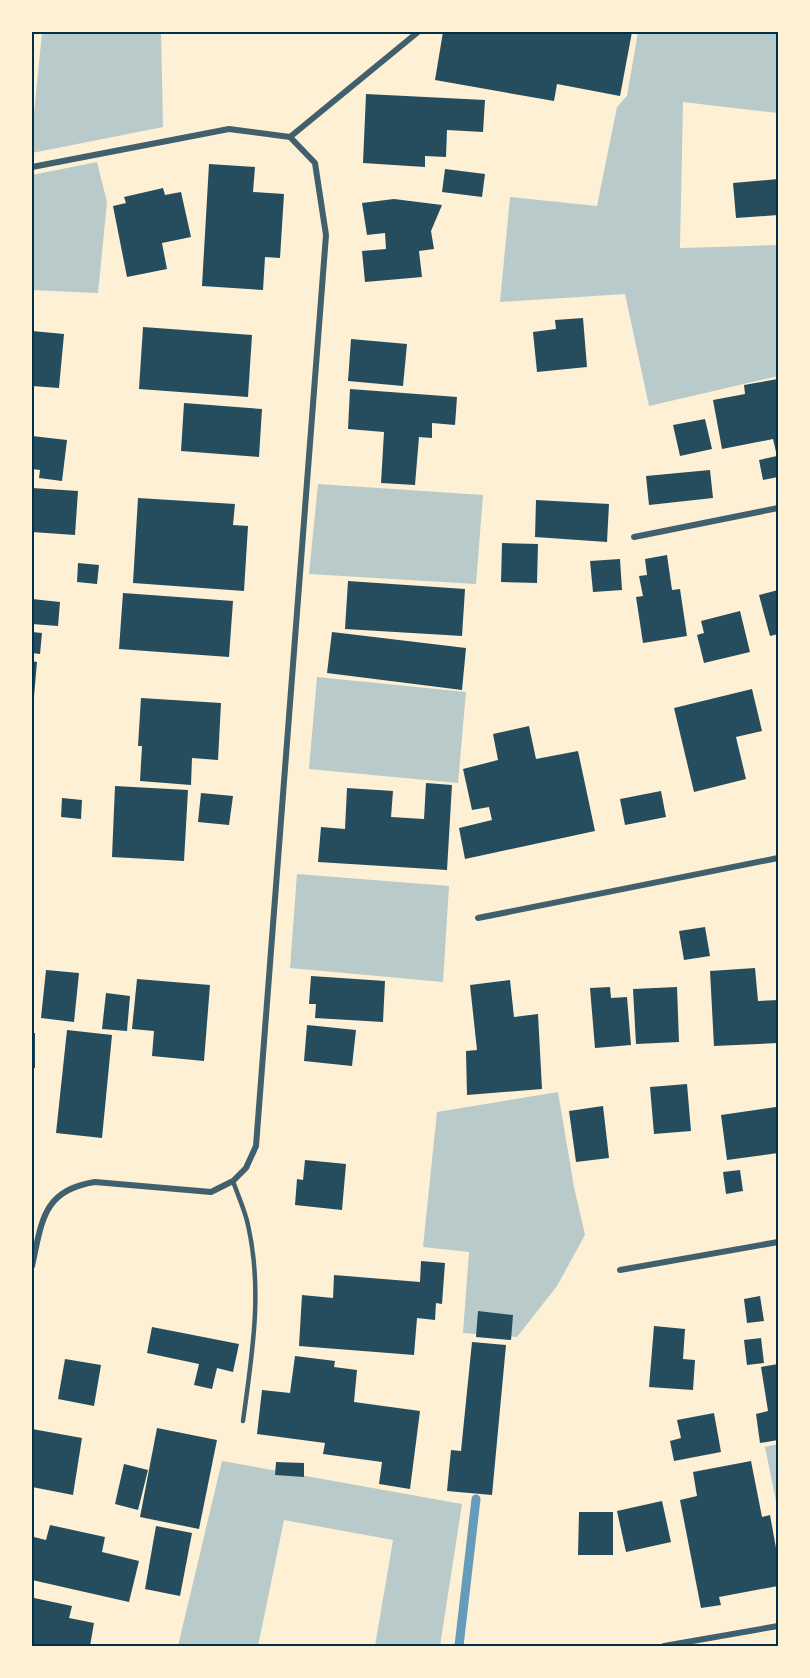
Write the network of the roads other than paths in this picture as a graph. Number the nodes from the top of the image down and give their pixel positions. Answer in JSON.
{"nodes":[{"id":1,"x":418,"y":32,"type":"edge"},
{"id":2,"x":290,"y":137,"type":"junction"},
{"id":3,"x":32,"y":166,"type":"edge"},
{"id":4,"x":778,"y":508,"type":"edge"},
{"id":5,"x":634,"y":537,"type":"dead end"},
{"id":6,"x":778,"y":858,"type":"edge"},
{"id":7,"x":478,"y":918,"type":"dead end"},
{"id":8,"x":233,"y":1181,"type":"junction"},
{"id":9,"x":778,"y":1242,"type":"edge"},
{"id":10,"x":32,"y":1266,"type":"edge"},
{"id":11,"x":620,"y":1270,"type":"dead end"},
{"id":12,"x":243,"y":1421,"type":"dead end"},
{"id":13,"x":778,"y":1626,"type":"edge"},
{"id":14,"x":664,"y":1647,"type":"edge"}],
"edges":[{"from":1,"to":2,"type":"street"},
{"from":2,"to":3,"type":"street"},
{"from":2,"to":8,"type":"street"},
{"from":4,"to":5,"type":"street"},
{"from":6,"to":7,"type":"street"},
{"from":8,"to":10,"type":"street"},
{"from":8,"to":12,"type":"lane"},
{"from":9,"to":11,"type":"street"},
{"from":13,"to":14,"type":"street"}]}
